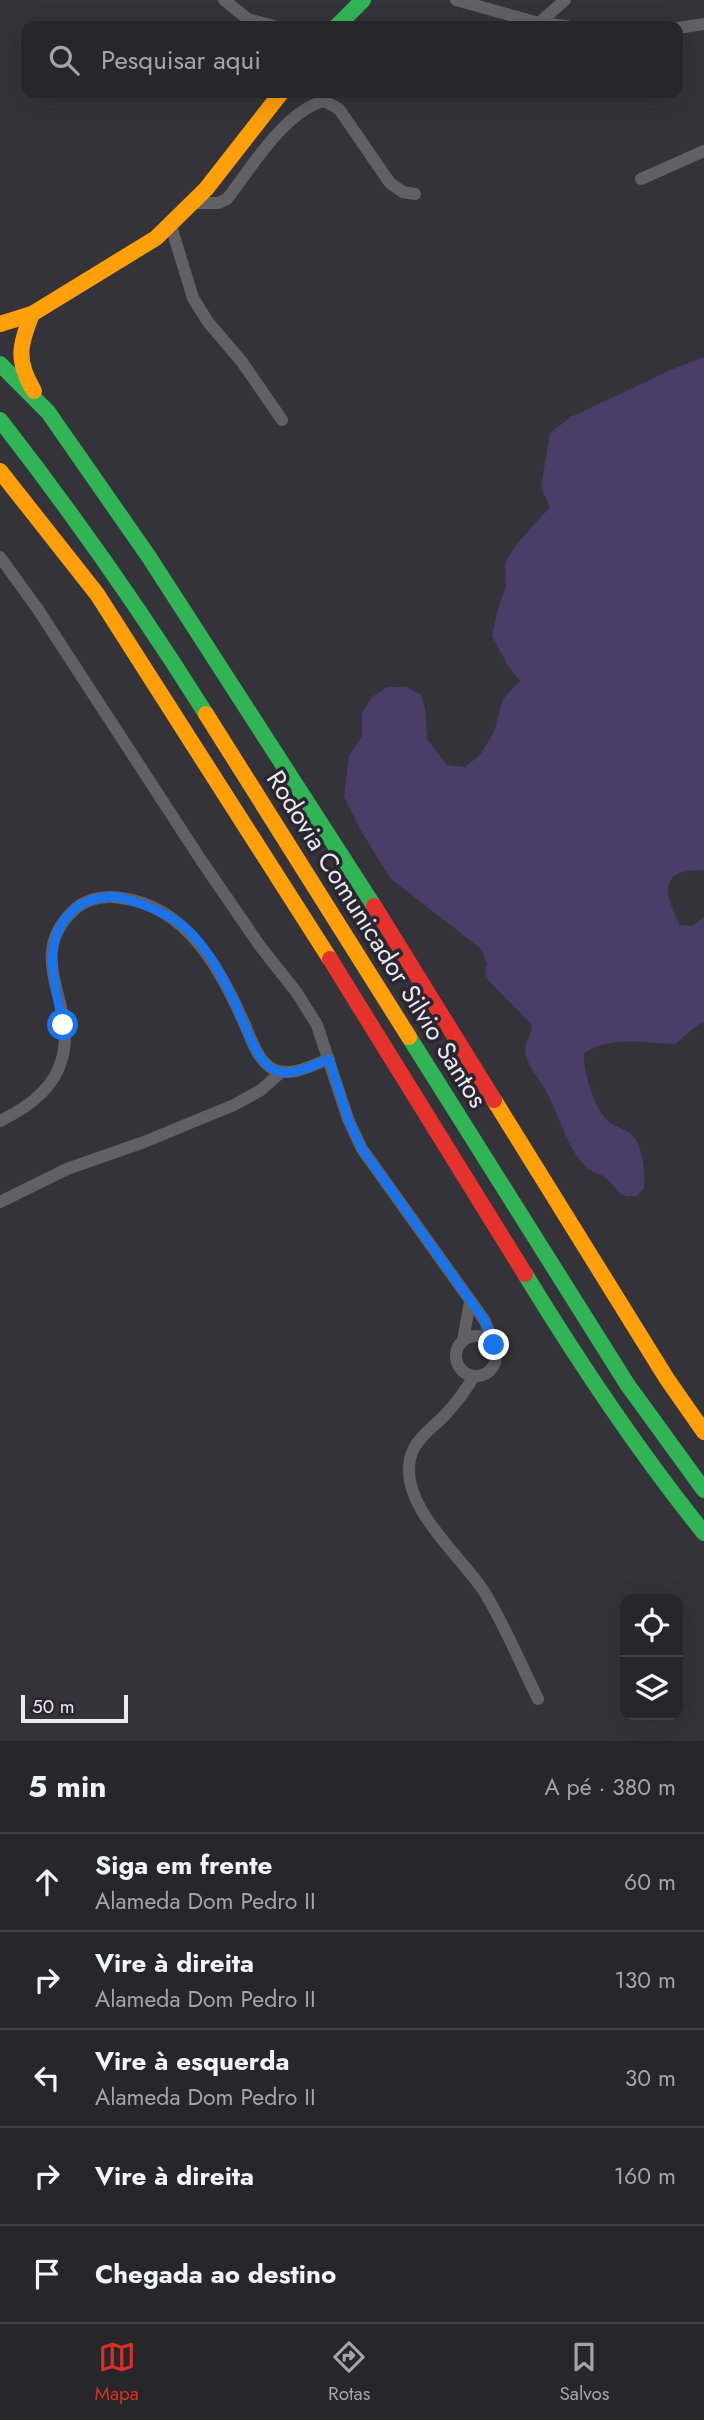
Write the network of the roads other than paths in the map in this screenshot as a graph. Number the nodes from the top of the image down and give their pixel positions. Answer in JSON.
{"nodes":[{"id":1,"x":224,"y":0,"type":"edge"},
{"id":2,"x":363,"y":0,"type":"edge"},
{"id":3,"x":456,"y":0,"type":"edge"},
{"id":4,"x":565,"y":0,"type":"edge"},
{"id":5,"x":255,"y":21,"type":"edge"},
{"id":6,"x":342,"y":21,"type":"edge"},
{"id":7,"x":531,"y":21,"type":"edge"},
{"id":8,"x":540,"y":21,"type":"edge"},
{"id":9,"x":704,"y":24,"type":"edge"},
{"id":10,"x":683,"y":27,"type":"edge"},
{"id":11,"x":277,"y":98,"type":"edge"},
{"id":12,"x":704,"y":151,"type":"edge"},
{"id":13,"x":641,"y":179,"type":"dead end"},
{"id":14,"x":415,"y":194,"type":"dead end"},
{"id":15,"x":193,"y":203,"type":"junction"},
{"id":16,"x":171,"y":226,"type":"junction"},
{"id":17,"x":32,"y":314,"type":"junction"},
{"id":18,"x":0,"y":324,"type":"edge"},
{"id":19,"x":0,"y":364,"type":"edge"},
{"id":20,"x":48,"y":412,"type":"junction"},
{"id":21,"x":0,"y":420,"type":"edge"},
{"id":22,"x":282,"y":420,"type":"dead end"},
{"id":23,"x":0,"y":471,"type":"edge"},
{"id":24,"x":0,"y":490,"type":"edge"},
{"id":25,"x":59,"y":546,"type":"junction"},
{"id":26,"x":0,"y":557,"type":"edge"},
{"id":27,"x":329,"y":1059,"type":"junction"},
{"id":28,"x":281,"y":1072,"type":"junction"},
{"id":29,"x":0,"y":1121,"type":"edge"},
{"id":30,"x":0,"y":1202,"type":"edge"},
{"id":31,"x":470,"y":1301,"type":"junction"},
{"id":32,"x":463,"y":1340,"type":"junction"},
{"id":33,"x":494,"y":1345,"type":"junction"},
{"id":34,"x":474,"y":1376,"type":"junction"},
{"id":35,"x":667,"y":1379,"type":"junction"},
{"id":36,"x":704,"y":1416,"type":"edge"},
{"id":37,"x":704,"y":1432,"type":"edge"},
{"id":38,"x":704,"y":1489,"type":"edge"},
{"id":39,"x":704,"y":1532,"type":"edge"},
{"id":40,"x":538,"y":1699,"type":"dead end"}],
"edges":[{"from":1,"to":5,"type":"street"},
{"from":2,"to":6,"type":"main road"},
{"from":3,"to":7,"type":"street"},
{"from":4,"to":8,"type":"street"},
{"from":9,"to":10,"type":"street"},
{"from":11,"to":15,"type":"main road"},
{"from":12,"to":13,"type":"street"},
{"from":14,"to":15,"type":"street"},
{"from":15,"to":16,"type":"main road"},
{"from":16,"to":17,"type":"main road"},
{"from":16,"to":22,"type":"street"},
{"from":17,"to":18,"type":"main road"},
{"from":17,"to":20,"type":"main road"},
{"from":19,"to":20,"type":"main road"},
{"from":20,"to":35,"type":"main road"},
{"from":21,"to":38,"type":"main road","name":"Rodovia Comunicador Silvio Santos"},
{"from":23,"to":25,"type":"main road","name":"Rodovia Comunicador Silvio Santos"},
{"from":24,"to":25,"type":"main road"},
{"from":25,"to":39,"type":"main road","name":"Rodovia Comunicador Silvio Santos"},
{"from":26,"to":27,"type":"street"},
{"from":27,"to":28,"type":"street"},
{"from":27,"to":31,"type":"street"},
{"from":28,"to":29,"type":"street"},
{"from":28,"to":30,"type":"street"},
{"from":31,"to":32,"type":"street"},
{"from":31,"to":33,"type":"street"},
{"from":32,"to":33,"type":"street"},
{"from":32,"to":34,"type":"street"},
{"from":33,"to":34,"type":"street"},
{"from":34,"to":40,"type":"street"},
{"from":35,"to":36,"type":"main road"},
{"from":35,"to":37,"type":"main road"}]}
